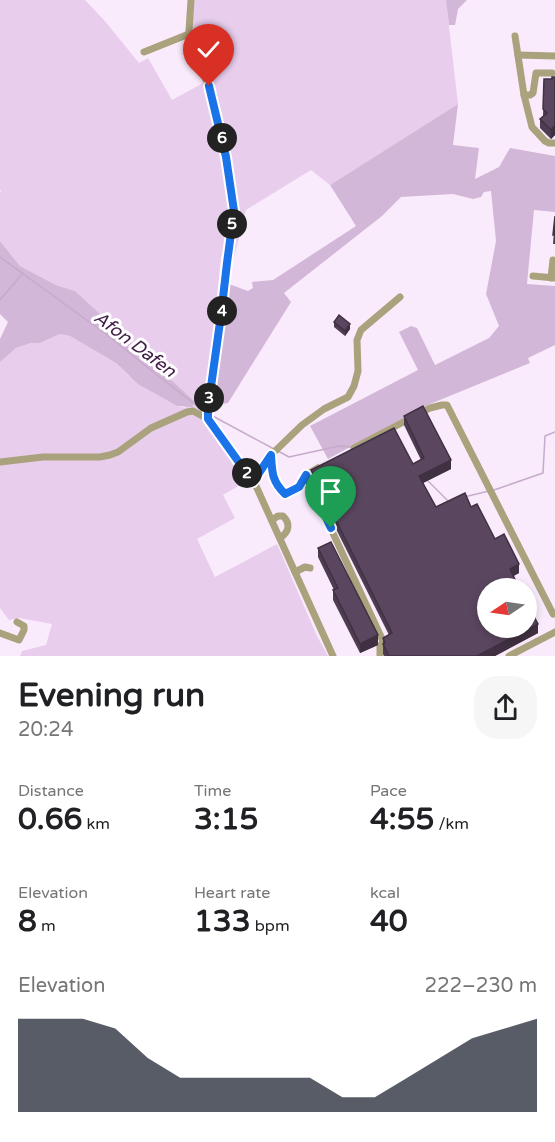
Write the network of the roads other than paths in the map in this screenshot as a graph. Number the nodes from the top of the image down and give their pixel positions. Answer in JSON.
{"nodes":[{"id":1,"x":190,"y":0,"type":"edge"},
{"id":2,"x":189,"y":34,"type":"junction"},
{"id":3,"x":515,"y":36,"type":"dead end"},
{"id":4,"x":144,"y":52,"type":"dead end"},
{"id":5,"x":518,"y":55,"type":"junction"},
{"id":6,"x":555,"y":56,"type":"edge"},
{"id":7,"x":552,"y":74,"type":"edge"},
{"id":8,"x":524,"y":95,"type":"junction"},
{"id":9,"x":555,"y":143,"type":"edge"},
{"id":10,"x":554,"y":260,"type":"dead end"},
{"id":11,"x":533,"y":276,"type":"dead end"},
{"id":12,"x":553,"y":278,"type":"edge"},
{"id":13,"x":400,"y":297,"type":"dead end"},
{"id":14,"x":208,"y":419,"type":"junction"},
{"id":15,"x":346,"y":453,"type":"edge"},
{"id":16,"x":271,"y":455,"type":"junction"},
{"id":17,"x":0,"y":462,"type":"edge"},
{"id":18,"x":326,"y":464,"type":"edge"},
{"id":19,"x":306,"y":475,"type":"junction"},
{"id":20,"x":253,"y":482,"type":"junction"},
{"id":21,"x":272,"y":520,"type":"junction"},
{"id":22,"x":280,"y":538,"type":"junction"},
{"id":23,"x":310,"y":568,"type":"dead end"},
{"id":24,"x":295,"y":572,"type":"junction"},
{"id":25,"x":555,"y":613,"type":"edge"},
{"id":26,"x":16,"y":622,"type":"dead end"},
{"id":27,"x":555,"y":632,"type":"edge"},
{"id":28,"x":0,"y":633,"type":"edge"},
{"id":29,"x":333,"y":656,"type":"edge"},
{"id":30,"x":380,"y":656,"type":"edge"},
{"id":31,"x":509,"y":656,"type":"edge"}],
"edges":[{"from":1,"to":2,"type":"street"},
{"from":2,"to":4,"type":"street"},
{"from":2,"to":14,"type":"street"},
{"from":3,"to":5,"type":"street"},
{"from":5,"to":6,"type":"street"},
{"from":5,"to":8,"type":"street"},
{"from":7,"to":8,"type":"street"},
{"from":8,"to":9,"type":"street"},
{"from":10,"to":12,"type":"street"},
{"from":11,"to":12,"type":"street"},
{"from":13,"to":16,"type":"street"},
{"from":14,"to":17,"type":"street"},
{"from":14,"to":20,"type":"street"},
{"from":15,"to":25,"type":"street"},
{"from":16,"to":19,"type":"street"},
{"from":16,"to":20,"type":"street"},
{"from":18,"to":19,"type":"street"},
{"from":19,"to":30,"type":"street"},
{"from":20,"to":21,"type":"street"},
{"from":21,"to":22,"type":"street"},
{"from":21,"to":22,"type":"street"},
{"from":22,"to":24,"type":"street"},
{"from":23,"to":24,"type":"street"},
{"from":24,"to":29,"type":"street"},
{"from":26,"to":28,"type":"street"},
{"from":27,"to":31,"type":"street"}]}
